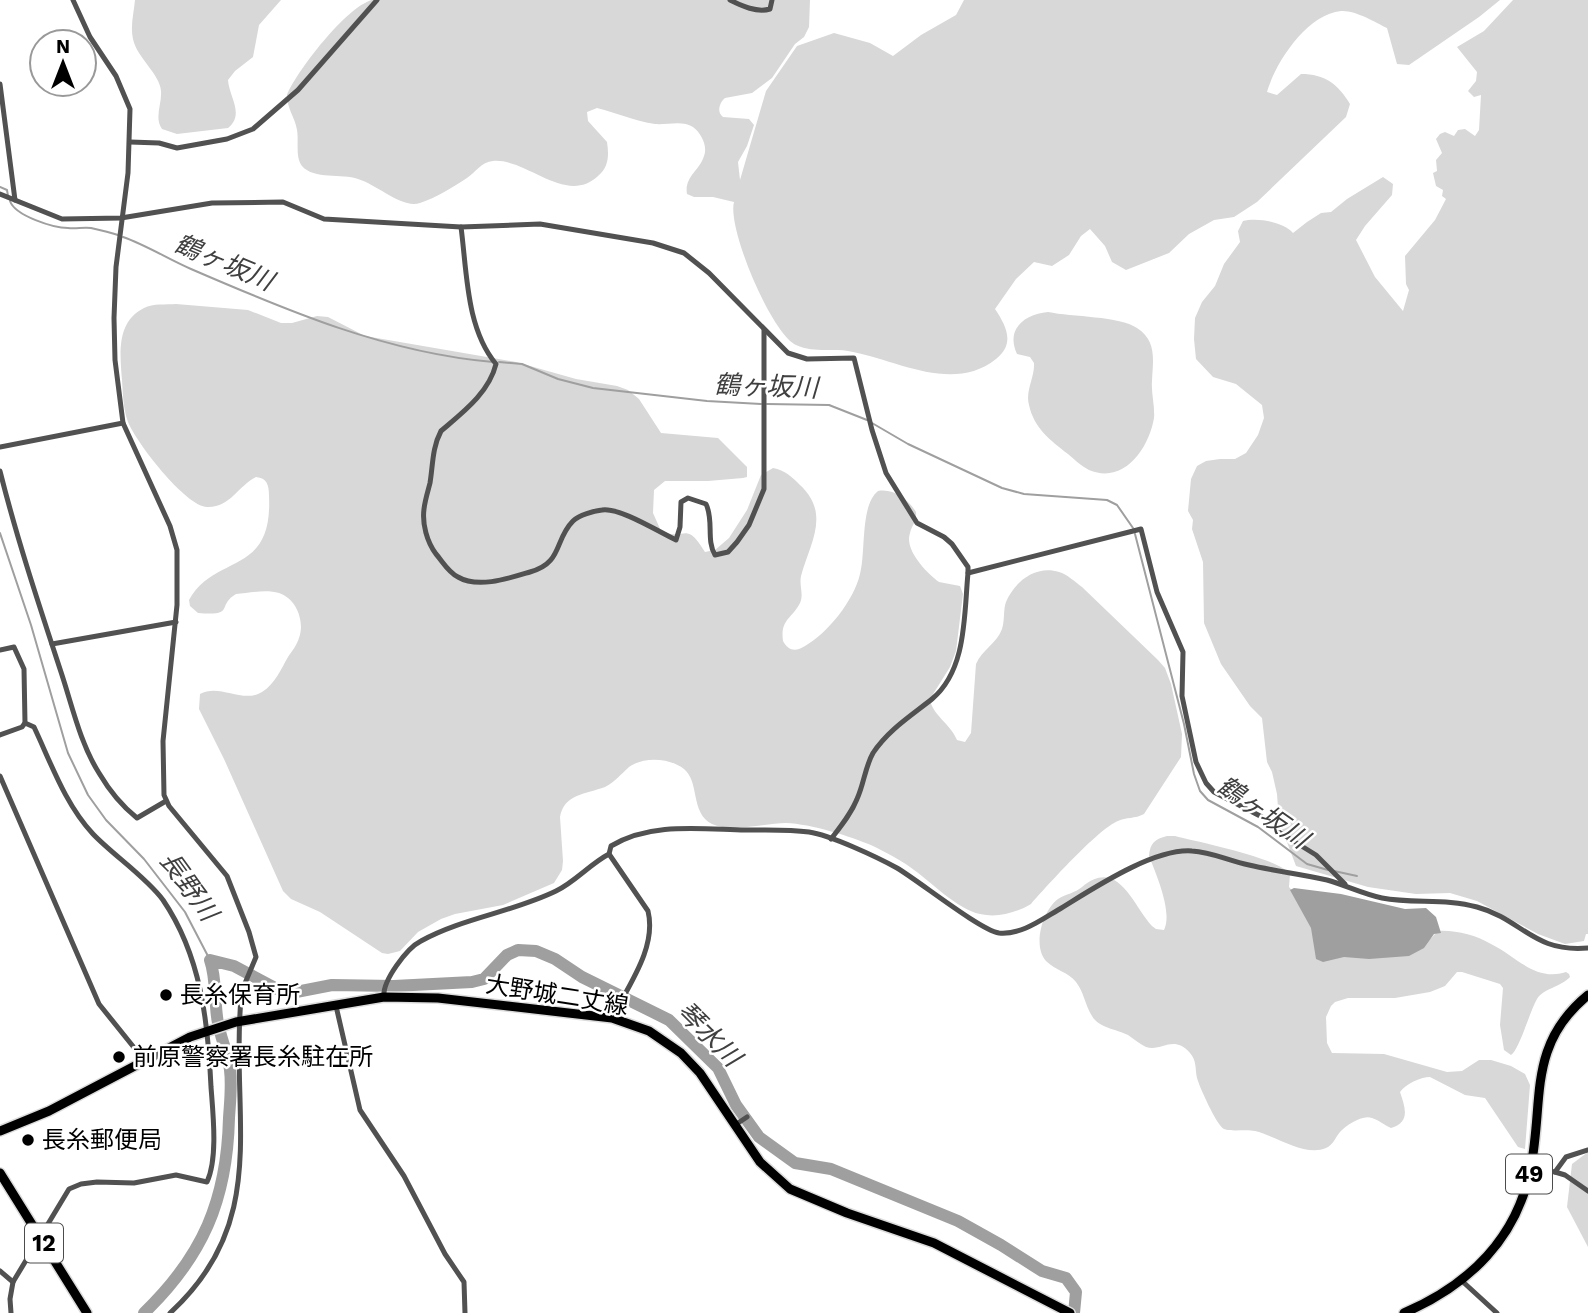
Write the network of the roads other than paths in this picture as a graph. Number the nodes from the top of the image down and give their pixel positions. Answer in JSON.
{"nodes":[{"id":1,"x":73,"y":0,"type":"edge"},
{"id":2,"x":377,"y":0,"type":"edge"},
{"id":3,"x":730,"y":0,"type":"edge"},
{"id":4,"x":772,"y":0,"type":"edge"},
{"id":5,"x":0,"y":84,"type":"edge"},
{"id":6,"x":130,"y":142,"type":"junction"},
{"id":7,"x":1,"y":194,"type":"edge"},
{"id":8,"x":15,"y":200,"type":"junction"},
{"id":9,"x":121,"y":218,"type":"junction"},
{"id":10,"x":461,"y":227,"type":"junction"},
{"id":11,"x":764,"y":330,"type":"junction"},
{"id":12,"x":123,"y":423,"type":"junction"},
{"id":13,"x":0,"y":447,"type":"edge"},
{"id":14,"x":0,"y":471,"type":"edge"},
{"id":15,"x":968,"y":573,"type":"junction"},
{"id":16,"x":176,"y":622,"type":"junction"},
{"id":17,"x":52,"y":644,"type":"junction"},
{"id":18,"x":0,"y":650,"type":"edge"},
{"id":19,"x":25,"y":723,"type":"junction"},
{"id":20,"x":0,"y":735,"type":"edge"},
{"id":21,"x":0,"y":776,"type":"edge"},
{"id":22,"x":166,"y":801,"type":"junction"},
{"id":23,"x":831,"y":839,"type":"junction"},
{"id":24,"x":609,"y":854,"type":"junction"},
{"id":25,"x":1349,"y":887,"type":"junction"},
{"id":26,"x":1588,"y":948,"type":"edge"},
{"id":27,"x":384,"y":993,"type":"junction"},
{"id":28,"x":1588,"y":995,"type":"edge"},
{"id":29,"x":336,"y":1006,"type":"junction"},
{"id":30,"x":612,"y":1018,"type":"junction"},
{"id":31,"x":238,"y":1022,"type":"junction"},
{"id":32,"x":208,"y":1030,"type":"junction"},
{"id":33,"x":144,"y":1060,"type":"junction"},
{"id":34,"x":0,"y":1131,"type":"edge"},
{"id":35,"x":1588,"y":1150,"type":"edge"},
{"id":36,"x":1531,"y":1168,"type":"junction"},
{"id":37,"x":1555,"y":1172,"type":"junction"},
{"id":38,"x":0,"y":1173,"type":"edge"},
{"id":39,"x":1588,"y":1191,"type":"edge"},
{"id":40,"x":40,"y":1236,"type":"junction"},
{"id":41,"x":0,"y":1271,"type":"edge"},
{"id":42,"x":1462,"y":1280,"type":"junction"},
{"id":43,"x":13,"y":1282,"type":"junction"},
{"id":44,"x":11,"y":1313,"type":"edge"},
{"id":45,"x":87,"y":1313,"type":"edge"},
{"id":46,"x":170,"y":1313,"type":"edge"},
{"id":47,"x":465,"y":1313,"type":"edge"},
{"id":48,"x":1069,"y":1313,"type":"edge"},
{"id":49,"x":1404,"y":1313,"type":"edge"},
{"id":50,"x":1497,"y":1313,"type":"edge"}],
"edges":[{"from":1,"to":6,"type":"street"},
{"from":2,"to":6,"type":"street"},
{"from":3,"to":4,"type":"street"},
{"from":5,"to":8,"type":"street"},
{"from":6,"to":9,"type":"street"},
{"from":7,"to":8,"type":"street"},
{"from":8,"to":9,"type":"street"},
{"from":9,"to":10,"type":"street"},
{"from":9,"to":12,"type":"street"},
{"from":10,"to":11,"type":"street"},
{"from":10,"to":11,"type":"street"},
{"from":11,"to":15,"type":"street"},
{"from":12,"to":13,"type":"street"},
{"from":12,"to":16,"type":"street"},
{"from":14,"to":17,"type":"street"},
{"from":15,"to":23,"type":"street"},
{"from":15,"to":25,"type":"street"},
{"from":16,"to":17,"type":"street"},
{"from":16,"to":22,"type":"street"},
{"from":17,"to":22,"type":"street"},
{"from":18,"to":19,"type":"street"},
{"from":19,"to":20,"type":"street"},
{"from":19,"to":32,"type":"street"},
{"from":21,"to":33,"type":"street"},
{"from":22,"to":31,"type":"street"},
{"from":23,"to":24,"type":"street"},
{"from":23,"to":25,"type":"street"},
{"from":24,"to":27,"type":"street"},
{"from":24,"to":30,"type":"street"},
{"from":25,"to":26,"type":"street"},
{"from":27,"to":29,"type":"main road","name":"大野城二丈線"},
{"from":27,"to":30,"type":"main road","name":"大野城二丈線"},
{"from":28,"to":36,"type":"main road","number":"49"},
{"from":29,"to":31,"type":"main road","name":"大野城二丈線"},
{"from":29,"to":47,"type":"street"},
{"from":30,"to":48,"type":"main road","name":"大野城二丈線"},
{"from":31,"to":32,"type":"main road","name":"大野城二丈線"},
{"from":31,"to":46,"type":"street"},
{"from":32,"to":33,"type":"main road"},
{"from":32,"to":40,"type":"street"},
{"from":33,"to":34,"type":"main road"},
{"from":35,"to":37,"type":"street"},
{"from":36,"to":37,"type":"street"},
{"from":36,"to":42,"type":"main road","number":"49"},
{"from":37,"to":39,"type":"street"},
{"from":38,"to":40,"type":"main road","number":"12"},
{"from":40,"to":43,"type":"street"},
{"from":40,"to":45,"type":"main road","number":"12"},
{"from":41,"to":43,"type":"street"},
{"from":42,"to":49,"type":"main road","number":"49"},
{"from":42,"to":50,"type":"street"},
{"from":43,"to":44,"type":"street"}]}
